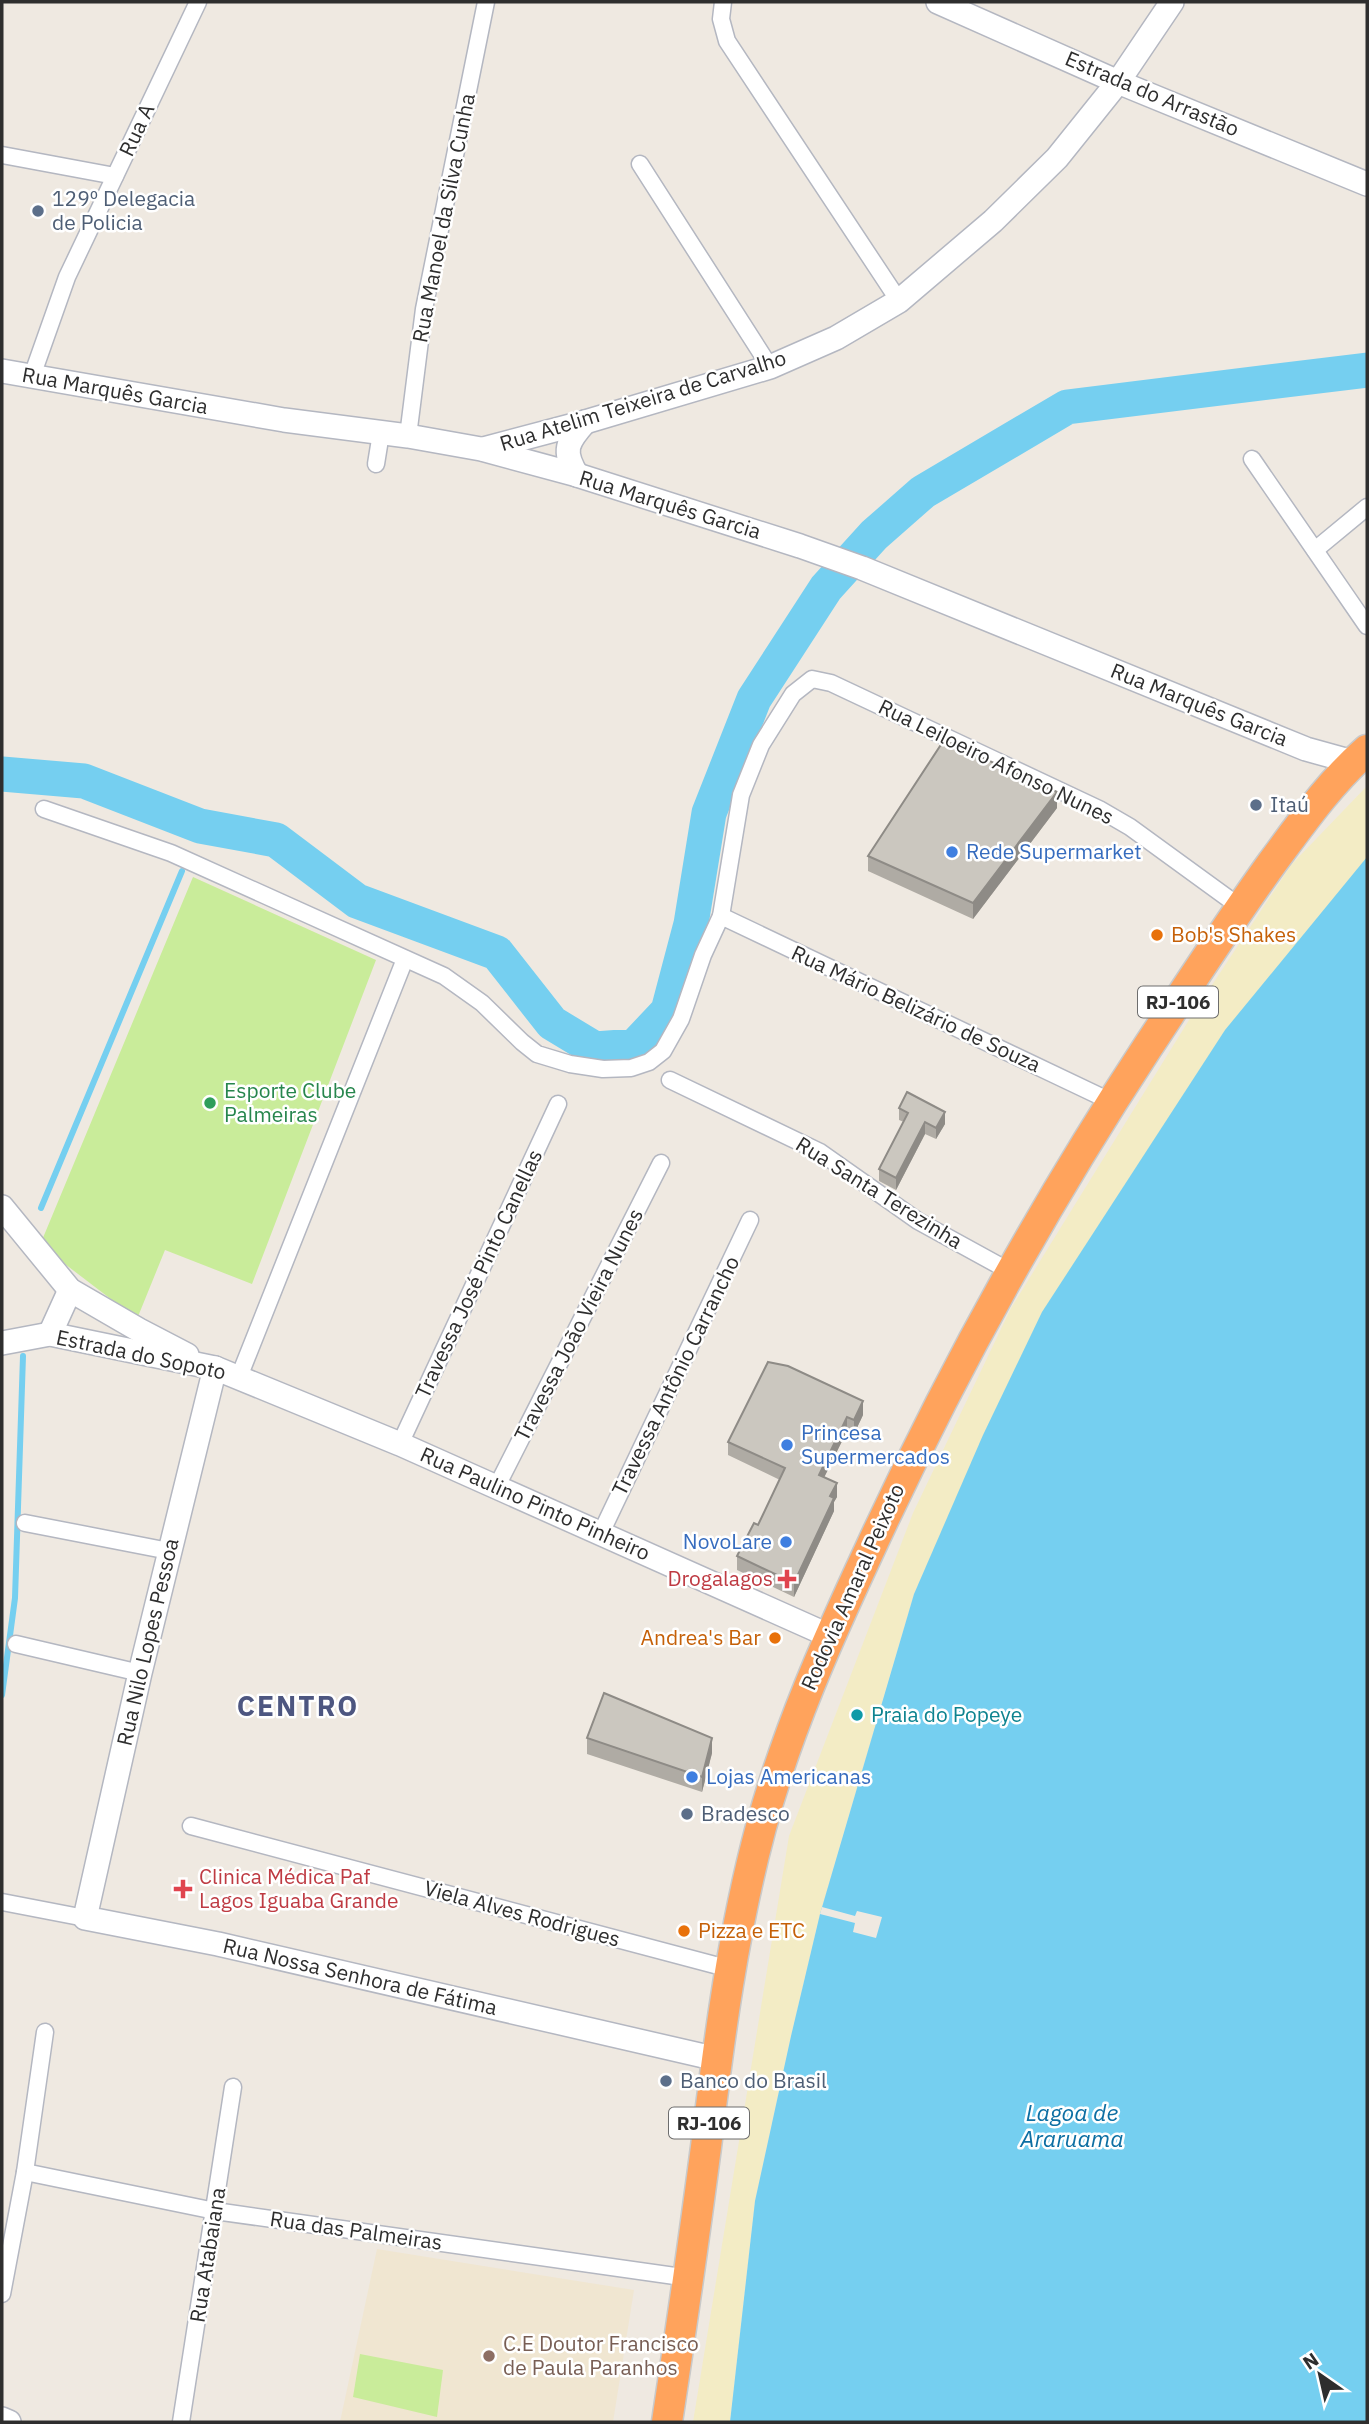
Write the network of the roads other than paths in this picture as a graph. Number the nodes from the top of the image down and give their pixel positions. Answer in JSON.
{"nodes":[{"id":1,"x":198,"y":2,"type":"edge"},
{"id":2,"x":486,"y":2,"type":"edge"},
{"id":3,"x":723,"y":2,"type":"edge"},
{"id":4,"x":938,"y":2,"type":"edge"},
{"id":5,"x":1172,"y":2,"type":"edge"},
{"id":6,"x":1118,"y":82,"type":"junction"},
{"id":7,"x":2,"y":155,"type":"edge"},
{"id":8,"x":640,"y":164,"type":"dead end"},
{"id":9,"x":115,"y":176,"type":"junction"},
{"id":10,"x":1367,"y":184,"type":"edge"},
{"id":11,"x":899,"y":301,"type":"junction"},
{"id":12,"x":770,"y":367,"type":"junction"},
{"id":13,"x":2,"y":371,"type":"edge"},
{"id":14,"x":32,"y":376,"type":"junction"},
{"id":15,"x":585,"y":422,"type":"junction"},
{"id":16,"x":381,"y":433,"type":"junction"},
{"id":17,"x":408,"y":436,"type":"junction"},
{"id":18,"x":481,"y":449,"type":"junction"},
{"id":19,"x":1252,"y":459,"type":"dead end"},
{"id":20,"x":376,"y":464,"type":"dead end"},
{"id":21,"x":577,"y":475,"type":"junction"},
{"id":22,"x":1367,"y":507,"type":"edge"},
{"id":23,"x":1315,"y":550,"type":"junction"},
{"id":24,"x":1367,"y":626,"type":"edge"},
{"id":25,"x":1306,"y":749,"type":"junction"},
{"id":26,"x":1360,"y":756,"type":"edge"},
{"id":27,"x":1333,"y":786,"type":"junction"},
{"id":28,"x":44,"y":809,"type":"dead end"},
{"id":29,"x":1240,"y":907,"type":"junction"},
{"id":30,"x":721,"y":916,"type":"junction"},
{"id":31,"x":405,"y":959,"type":"junction"},
{"id":32,"x":670,"y":1080,"type":"dead end"},
{"id":33,"x":1112,"y":1102,"type":"junction"},
{"id":34,"x":558,"y":1104,"type":"dead end"},
{"id":35,"x":661,"y":1163,"type":"dead end"},
{"id":36,"x":2,"y":1207,"type":"edge"},
{"id":37,"x":750,"y":1220,"type":"dead end"},
{"id":38,"x":1011,"y":1272,"type":"junction"},
{"id":39,"x":70,"y":1290,"type":"junction"},
{"id":40,"x":139,"y":1330,"type":"junction"},
{"id":41,"x":50,"y":1334,"type":"junction"},
{"id":42,"x":2,"y":1343,"type":"edge"},
{"id":43,"x":127,"y":1350,"type":"junction"},
{"id":44,"x":215,"y":1368,"type":"junction"},
{"id":45,"x":239,"y":1377,"type":"junction"},
{"id":46,"x":400,"y":1444,"type":"junction"},
{"id":47,"x":497,"y":1486,"type":"junction"},
{"id":48,"x":24,"y":1523,"type":"dead end"},
{"id":49,"x":601,"y":1533,"type":"junction"},
{"id":50,"x":169,"y":1551,"type":"junction"},
{"id":51,"x":830,"y":1636,"type":"junction"},
{"id":52,"x":16,"y":1644,"type":"dead end"},
{"id":53,"x":140,"y":1673,"type":"junction"},
{"id":54,"x":191,"y":1826,"type":"dead end"},
{"id":55,"x":2,"y":1902,"type":"edge"},
{"id":56,"x":85,"y":1918,"type":"junction"},
{"id":57,"x":730,"y":1969,"type":"junction"},
{"id":58,"x":45,"y":2032,"type":"dead end"},
{"id":59,"x":717,"y":2059,"type":"junction"},
{"id":60,"x":233,"y":2087,"type":"dead end"},
{"id":61,"x":25,"y":2172,"type":"junction"},
{"id":62,"x":215,"y":2211,"type":"junction"},
{"id":63,"x":689,"y":2278,"type":"junction"},
{"id":64,"x":2,"y":2294,"type":"edge"},
{"id":65,"x":2,"y":2419,"type":"edge"},
{"id":66,"x":9,"y":2422,"type":"edge"},
{"id":67,"x":181,"y":2422,"type":"edge"},
{"id":68,"x":667,"y":2422,"type":"edge"}],
"edges":[{"from":1,"to":9,"type":"street","name":"Rua A"},
{"from":2,"to":17,"type":"street","name":"Rua Manoel da Silva Cunha"},
{"from":3,"to":11,"type":"street"},
{"from":4,"to":6,"type":"street","name":"Estrada do Arrastão"},
{"from":5,"to":6,"type":"street","name":"Rua Atelim Teixeira de Carvalho"},
{"from":6,"to":10,"type":"street","name":"Estrada do Arrastão"},
{"from":6,"to":11,"type":"street","name":"Rua Atelim Teixeira de Carvalho"},
{"from":7,"to":9,"type":"street"},
{"from":8,"to":12,"type":"street"},
{"from":9,"to":14,"type":"street","name":"Rua A"},
{"from":11,"to":12,"type":"street","name":"Rua Atelim Teixeira de Carvalho"},
{"from":12,"to":15,"type":"street","name":"Rua Atelim Teixeira de Carvalho"},
{"from":13,"to":14,"type":"street","name":"Rua Marquês Garcia"},
{"from":14,"to":16,"type":"street","name":"Rua Marquês Garcia"},
{"from":15,"to":18,"type":"street","name":"Rua Atelim Teixeira de Carvalho"},
{"from":15,"to":21,"type":"street"},
{"from":16,"to":17,"type":"street","name":"Rua Marquês Garcia"},
{"from":16,"to":20,"type":"street"},
{"from":17,"to":18,"type":"street","name":"Rua Marquês Garcia"},
{"from":18,"to":21,"type":"street","name":"Rua Marquês Garcia"},
{"from":19,"to":23,"type":"street"},
{"from":21,"to":25,"type":"street","name":"Rua Marquês Garcia"},
{"from":22,"to":23,"type":"street"},
{"from":23,"to":24,"type":"street"},
{"from":25,"to":26,"type":"street","name":"Rua Marquês Garcia"},
{"from":25,"to":27,"type":"street","name":"Rua Marquês Garcia"},
{"from":26,"to":27,"type":"highway","name":"Rodovia Amaral Peixoto","number":"RJ-106"},
{"from":27,"to":29,"type":"highway","name":"Rodovia Amaral Peixoto","number":"RJ-106"},
{"from":28,"to":31,"type":"street"},
{"from":29,"to":30,"type":"street","name":"Rua Leiloeiro Afonso Nunes"},
{"from":29,"to":33,"type":"highway","name":"Rodovia Amaral Peixoto","number":"RJ-106"},
{"from":30,"to":31,"type":"street"},
{"from":30,"to":33,"type":"street","name":"Rua Mário Belizário de Souza"},
{"from":31,"to":45,"type":"street"},
{"from":32,"to":38,"type":"street","name":"Rua Santa Terezinha"},
{"from":33,"to":38,"type":"highway","name":"Rodovia Amaral Peixoto","number":"RJ-106"},
{"from":34,"to":46,"type":"street","name":"Travessa José Pinto Canellas"},
{"from":35,"to":47,"type":"street","name":"Travessa João Vieira Nunes"},
{"from":36,"to":39,"type":"street"},
{"from":37,"to":49,"type":"street","name":"Travessa Antônio Carrancho"},
{"from":38,"to":51,"type":"highway","name":"Rodovia Amaral Peixoto","number":"RJ-106"},
{"from":39,"to":40,"type":"street"},
{"from":39,"to":41,"type":"street"},
{"from":40,"to":43,"type":"street"},
{"from":40,"to":44,"type":"street"},
{"from":41,"to":42,"type":"street","name":"Estrada do Sopoto"},
{"from":41,"to":43,"type":"street","name":"Estrada do Sopoto"},
{"from":43,"to":44,"type":"street","name":"Estrada do Sopoto"},
{"from":44,"to":45,"type":"street","name":"Estrada do Sopoto"},
{"from":44,"to":50,"type":"street","name":"Rua Nilo Lopes Pessoa"},
{"from":45,"to":46,"type":"street","name":"Rua Paulino Pinto Pinheiro"},
{"from":46,"to":47,"type":"street","name":"Rua Paulino Pinto Pinheiro"},
{"from":47,"to":49,"type":"street","name":"Rua Paulino Pinto Pinheiro"},
{"from":48,"to":50,"type":"street"},
{"from":49,"to":51,"type":"street","name":"Rua Paulino Pinto Pinheiro"},
{"from":50,"to":53,"type":"street","name":"Rua Nilo Lopes Pessoa"},
{"from":51,"to":57,"type":"highway","name":"Rodovia Amaral Peixoto","number":"RJ-106"},
{"from":52,"to":53,"type":"street"},
{"from":53,"to":56,"type":"street","name":"Rua Nilo Lopes Pessoa"},
{"from":54,"to":57,"type":"street","name":"Viela Alves Rodrigues"},
{"from":55,"to":56,"type":"street","name":"Rua Nossa Senhora de Fátima"},
{"from":56,"to":59,"type":"street","name":"Rua Nossa Senhora de Fátima"},
{"from":57,"to":59,"type":"highway","name":"Rodovia Amaral Peixoto","number":"RJ-106"},
{"from":58,"to":61,"type":"street"},
{"from":59,"to":63,"type":"highway","name":"Rodovia Amaral Peixoto","number":"RJ-106"},
{"from":60,"to":62,"type":"street","name":"Rua Atabaiana"},
{"from":61,"to":62,"type":"street","name":"Rua das Palmeiras"},
{"from":61,"to":64,"type":"street"},
{"from":62,"to":63,"type":"street","name":"Rua das Palmeiras"},
{"from":62,"to":67,"type":"street","name":"Rua Atabaiana"},
{"from":63,"to":68,"type":"highway","name":"Rodovia Amaral Peixoto","number":"RJ-106"},
{"from":65,"to":66,"type":"street"}]}
